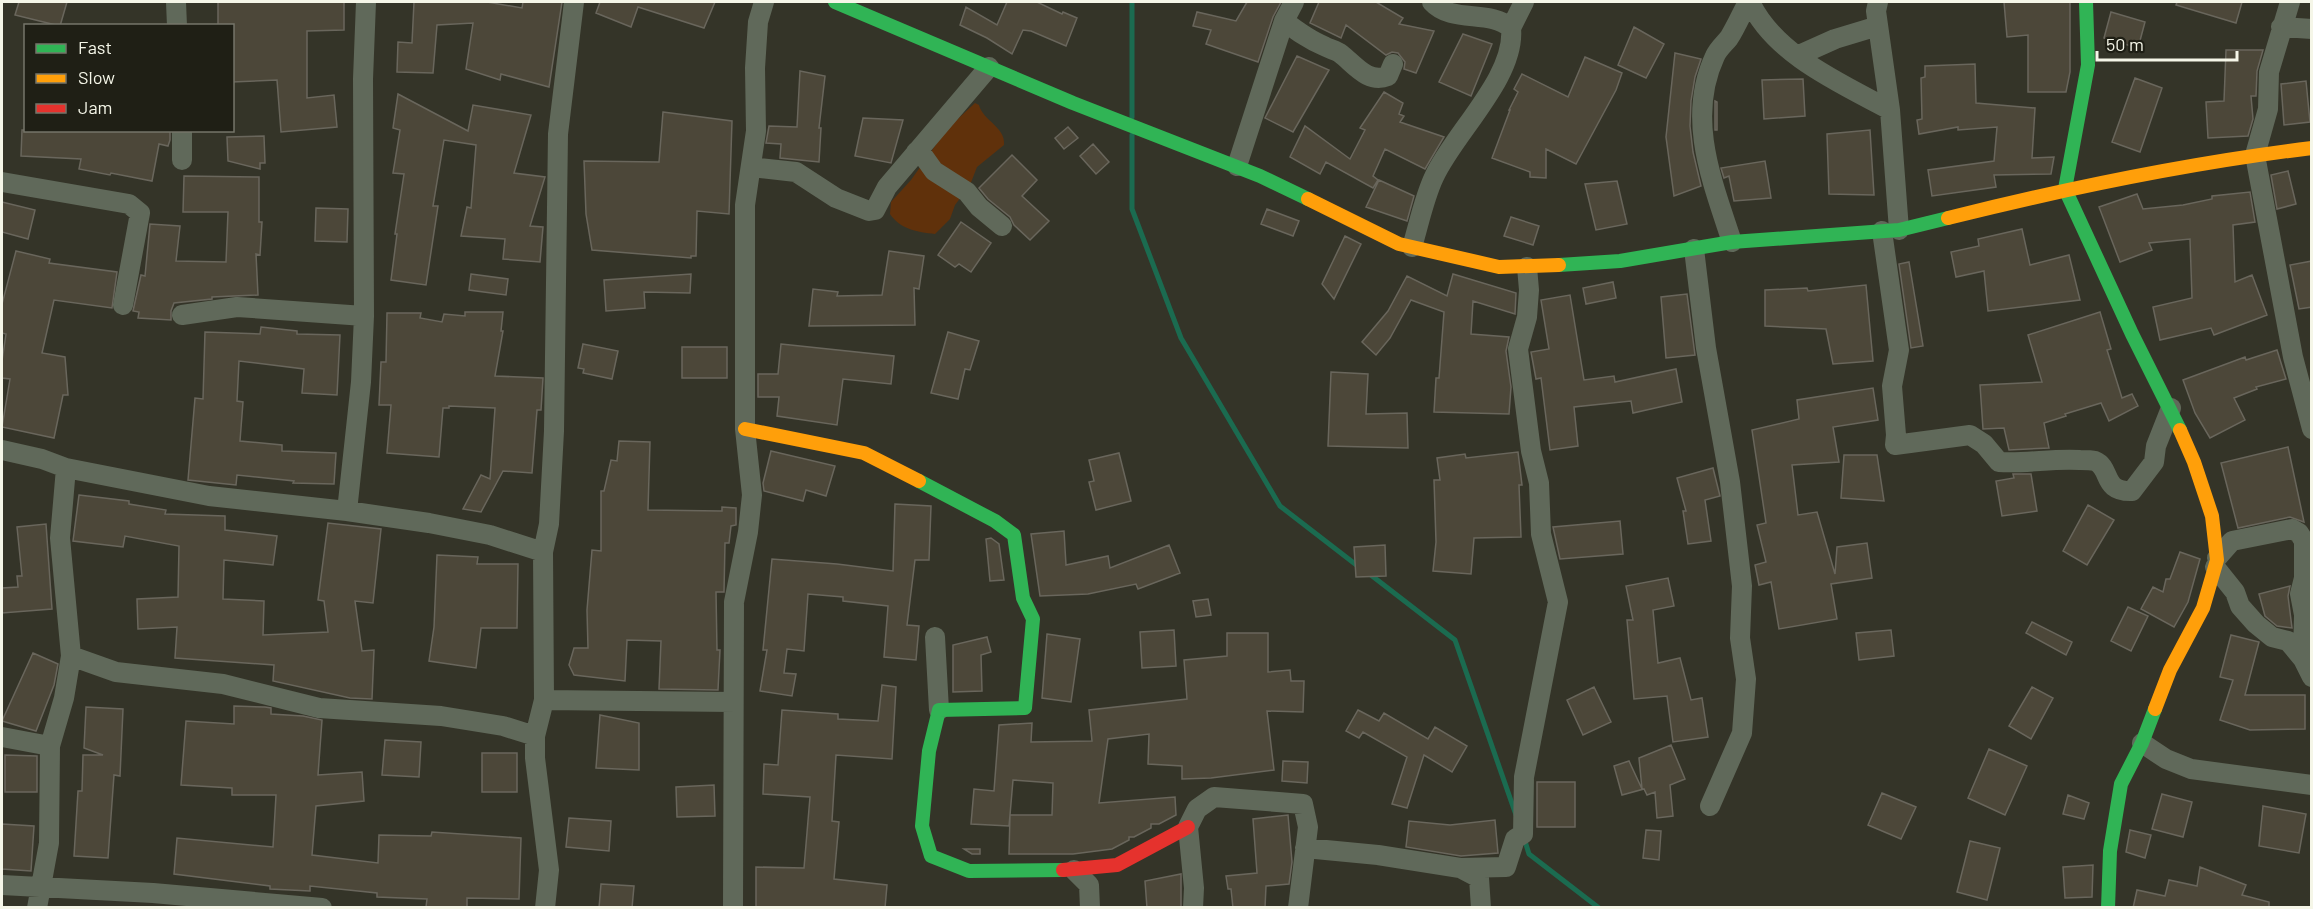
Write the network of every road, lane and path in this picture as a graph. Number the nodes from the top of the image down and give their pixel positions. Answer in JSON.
{"nodes":[{"id":1,"x":176,"y":2,"type":"edge"},
{"id":2,"x":366,"y":2,"type":"edge"},
{"id":3,"x":574,"y":2,"type":"edge"},
{"id":4,"x":765,"y":2,"type":"edge"},
{"id":5,"x":835,"y":2,"type":"edge"},
{"id":6,"x":1294,"y":2,"type":"edge"},
{"id":7,"x":1432,"y":2,"type":"edge"},
{"id":8,"x":1524,"y":2,"type":"edge"},
{"id":9,"x":1749,"y":2,"type":"edge"},
{"id":10,"x":1878,"y":2,"type":"edge"},
{"id":11,"x":2086,"y":2,"type":"edge"},
{"id":12,"x":2290,"y":2,"type":"edge"},
{"id":13,"x":1284,"y":21,"type":"junction"},
{"id":14,"x":177,"y":24,"type":"edge"},
{"id":15,"x":1878,"y":26,"type":"junction"},
{"id":16,"x":2281,"y":27,"type":"junction"},
{"id":17,"x":1511,"y":28,"type":"junction"},
{"id":18,"x":2312,"y":29,"type":"edge"},
{"id":19,"x":1797,"y":56,"type":"junction"},
{"id":20,"x":1394,"y":64,"type":"dead end"},
{"id":21,"x":989,"y":67,"type":"junction"},
{"id":22,"x":1890,"y":110,"type":"junction"},
{"id":23,"x":182,"y":132,"type":"edge"},
{"id":24,"x":2312,"y":147,"type":"edge"},
{"id":25,"x":916,"y":152,"type":"junction"},
{"id":26,"x":2255,"y":155,"type":"junction"},
{"id":27,"x":182,"y":160,"type":"dead end"},
{"id":28,"x":1237,"y":166,"type":"junction"},
{"id":29,"x":751,"y":167,"type":"junction"},
{"id":30,"x":2,"y":182,"type":"edge"},
{"id":31,"x":2065,"y":189,"type":"junction"},
{"id":32,"x":1002,"y":226,"type":"dead end"},
{"id":33,"x":1890,"y":231,"type":"junction"},
{"id":34,"x":1732,"y":242,"type":"junction"},
{"id":35,"x":1412,"y":247,"type":"junction"},
{"id":36,"x":1694,"y":249,"type":"junction"},
{"id":37,"x":1527,"y":267,"type":"junction"},
{"id":38,"x":123,"y":305,"type":"dead end"},
{"id":39,"x":182,"y":315,"type":"dead end"},
{"id":40,"x":364,"y":316,"type":"junction"},
{"id":41,"x":2171,"y":408,"type":"junction"},
{"id":42,"x":745,"y":429,"type":"junction"},
{"id":43,"x":2312,"y":429,"type":"edge"},
{"id":44,"x":2,"y":450,"type":"edge"},
{"id":45,"x":66,"y":468,"type":"junction"},
{"id":46,"x":347,"y":511,"type":"junction"},
{"id":47,"x":543,"y":552,"type":"junction"},
{"id":48,"x":2216,"y":562,"type":"junction"},
{"id":49,"x":2312,"y":588,"type":"edge"},
{"id":50,"x":2304,"y":615,"type":"junction"},
{"id":51,"x":935,"y":637,"type":"dead end"},
{"id":52,"x":71,"y":656,"type":"junction"},
{"id":53,"x":2307,"y":668,"type":"edge"},
{"id":54,"x":544,"y":700,"type":"junction"},
{"id":55,"x":734,"y":702,"type":"junction"},
{"id":56,"x":939,"y":710,"type":"junction"},
{"id":57,"x":535,"y":736,"type":"junction"},
{"id":58,"x":2,"y":737,"type":"edge"},
{"id":59,"x":2142,"y":743,"type":"junction"},
{"id":60,"x":50,"y":746,"type":"junction"},
{"id":61,"x":2312,"y":785,"type":"edge"},
{"id":62,"x":1710,"y":806,"type":"dead end"},
{"id":63,"x":1188,"y":827,"type":"junction"},
{"id":64,"x":1305,"y":848,"type":"junction"},
{"id":65,"x":1460,"y":868,"type":"junction"},
{"id":66,"x":1074,"y":870,"type":"junction"},
{"id":67,"x":2,"y":885,"type":"edge"},
{"id":68,"x":38,"y":898,"type":"edge"},
{"id":69,"x":322,"y":908,"type":"edge"},
{"id":70,"x":545,"y":908,"type":"edge"},
{"id":71,"x":733,"y":908,"type":"edge"},
{"id":72,"x":1090,"y":908,"type":"edge"},
{"id":73,"x":1193,"y":908,"type":"edge"},
{"id":74,"x":1298,"y":908,"type":"edge"},
{"id":75,"x":1481,"y":908,"type":"edge"},
{"id":76,"x":2108,"y":908,"type":"edge"}],
"edges":[{"from":1,"to":14,"type":"street"},
{"from":2,"to":40,"type":"street"},
{"from":3,"to":47,"type":"street"},
{"from":4,"to":29,"type":"street"},
{"from":5,"to":21,"type":"street"},
{"from":6,"to":13,"type":"street"},
{"from":7,"to":17,"type":"street"},
{"from":8,"to":17,"type":"street"},
{"from":9,"to":19,"type":"street"},
{"from":9,"to":34,"type":"street"},
{"from":10,"to":15,"type":"street"},
{"from":11,"to":31,"type":"street"},
{"from":12,"to":16,"type":"street"},
{"from":13,"to":20,"type":"street"},
{"from":13,"to":28,"type":"street"},
{"from":15,"to":19,"type":"street"},
{"from":15,"to":22,"type":"street"},
{"from":16,"to":18,"type":"street"},
{"from":16,"to":26,"type":"street"},
{"from":17,"to":35,"type":"street"},
{"from":19,"to":22,"type":"street"},
{"from":21,"to":25,"type":"street"},
{"from":21,"to":28,"type":"street"},
{"from":22,"to":33,"type":"street"},
{"from":23,"to":27,"type":"street"},
{"from":24,"to":26,"type":"street"},
{"from":25,"to":29,"type":"street"},
{"from":25,"to":32,"type":"street"},
{"from":26,"to":31,"type":"street"},
{"from":26,"to":43,"type":"street"},
{"from":28,"to":35,"type":"street"},
{"from":29,"to":42,"type":"street"},
{"from":30,"to":38,"type":"street"},
{"from":31,"to":33,"type":"street"},
{"from":31,"to":41,"type":"street"},
{"from":33,"to":34,"type":"street"},
{"from":33,"to":41,"type":"street"},
{"from":34,"to":36,"type":"street"},
{"from":35,"to":37,"type":"street"},
{"from":36,"to":37,"type":"street"},
{"from":36,"to":62,"type":"street"},
{"from":37,"to":65,"type":"street"},
{"from":39,"to":40,"type":"street"},
{"from":40,"to":46,"type":"street"},
{"from":41,"to":48,"type":"street"},
{"from":42,"to":55,"type":"street"},
{"from":42,"to":56,"type":"street"},
{"from":44,"to":45,"type":"street"},
{"from":45,"to":46,"type":"street"},
{"from":45,"to":52,"type":"street"},
{"from":46,"to":47,"type":"street"},
{"from":47,"to":54,"type":"street"},
{"from":48,"to":50,"type":"street"},
{"from":48,"to":53,"type":"street"},
{"from":48,"to":59,"type":"street"},
{"from":49,"to":50,"type":"street"},
{"from":50,"to":53,"type":"street"},
{"from":51,"to":56,"type":"street"},
{"from":52,"to":57,"type":"street"},
{"from":52,"to":60,"type":"street"},
{"from":54,"to":55,"type":"street"},
{"from":54,"to":57,"type":"street"},
{"from":55,"to":71,"type":"street"},
{"from":56,"to":66,"type":"street"},
{"from":57,"to":70,"type":"street"},
{"from":58,"to":60,"type":"street"},
{"from":59,"to":61,"type":"street"},
{"from":59,"to":76,"type":"street"},
{"from":60,"to":68,"type":"street"},
{"from":63,"to":64,"type":"street"},
{"from":63,"to":66,"type":"street"},
{"from":63,"to":73,"type":"street"},
{"from":64,"to":65,"type":"street"},
{"from":64,"to":74,"type":"street"},
{"from":65,"to":75,"type":"street"},
{"from":66,"to":72,"type":"street"},
{"from":67,"to":68,"type":"street"},
{"from":68,"to":69,"type":"street"}]}
